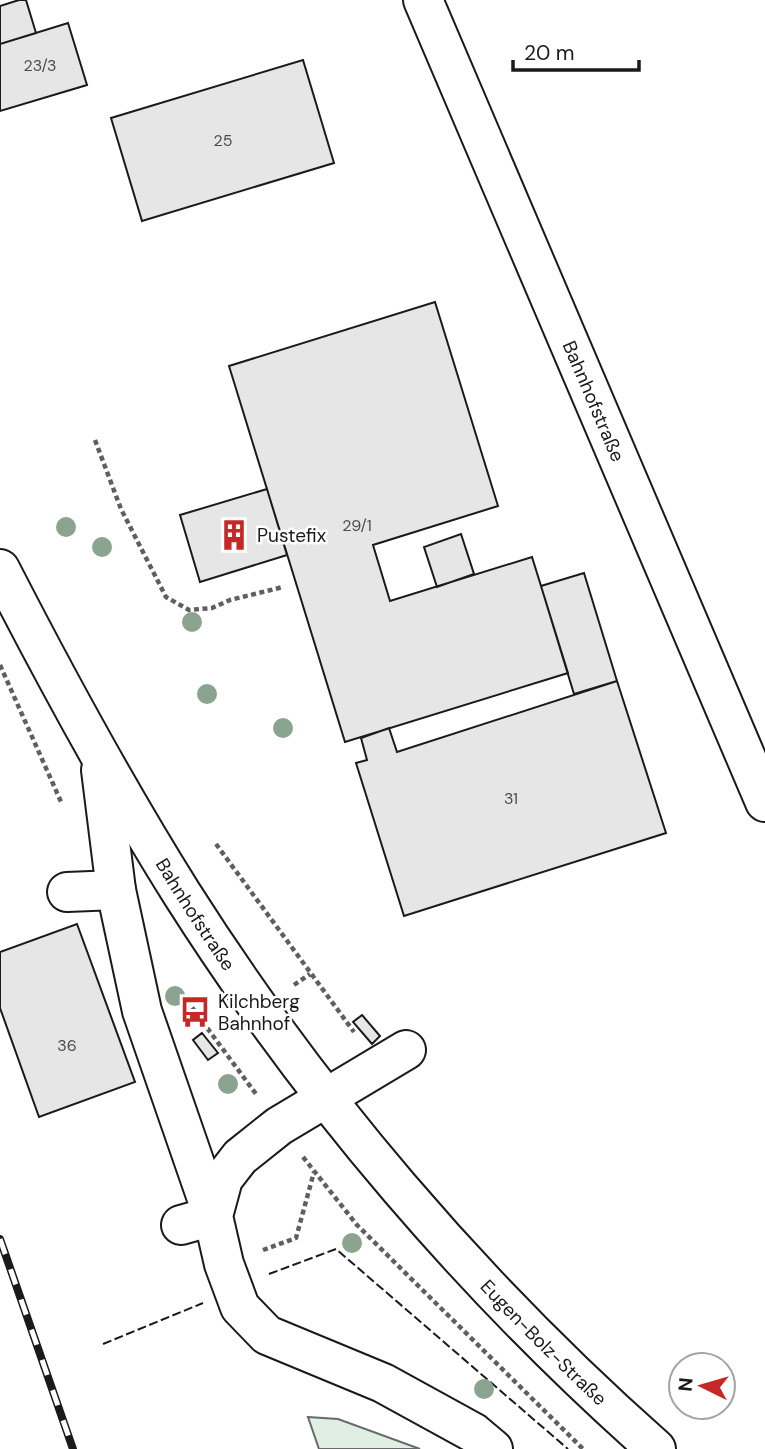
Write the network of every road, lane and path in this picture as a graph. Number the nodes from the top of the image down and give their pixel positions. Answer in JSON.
{"nodes":[{"id":1,"x":424,"y":0,"type":"edge"},
{"id":2,"x":95,"y":440,"type":"dead end"},
{"id":3,"x":0,"y":569,"type":"edge"},
{"id":4,"x":283,"y":587,"type":"dead end"},
{"id":5,"x":99,"y":754,"type":"junction"},
{"id":6,"x":765,"y":802,"type":"edge"},
{"id":7,"x":216,"y":844,"type":"dead end"},
{"id":8,"x":116,"y":890,"type":"junction"},
{"id":9,"x":67,"y":892,"type":"dead end"},
{"id":10,"x":393,"y":1058,"type":"joint"},
{"id":11,"x":327,"y":1097,"type":"junction"},
{"id":12,"x":279,"y":1126,"type":"junction"},
{"id":13,"x":314,"y":1171,"type":"junction"},
{"id":14,"x":197,"y":1220,"type":"junction"},
{"id":15,"x":436,"y":1230,"type":"joint"},
{"id":16,"x":224,"y":1264,"type":"junction"},
{"id":17,"x":494,"y":1449,"type":"edge"},
{"id":18,"x":583,"y":1449,"type":"edge"},
{"id":19,"x":656,"y":1449,"type":"edge"}],
"edges":[{"from":1,"to":6,"type":"street","name":"Bahnhofstraße"},
{"from":2,"to":4,"type":"path"},
{"from":3,"to":5,"type":"street","name":"Bahnhofstraße"},
{"from":5,"to":8,"type":"street"},
{"from":5,"to":11,"type":"street","name":"Bahnhofstraße"},
{"from":7,"to":10,"type":"path"},
{"from":8,"to":9,"type":"street"},
{"from":8,"to":14,"type":"street"},
{"from":10,"to":11,"type":"street"},
{"from":11,"to":12,"type":"street"},
{"from":11,"to":15,"type":"street","name":"Bahnhofstraße"},
{"from":12,"to":13,"type":"path"},
{"from":12,"to":14,"type":"street"},
{"from":13,"to":16,"type":"path"},
{"from":13,"to":18,"type":"path"},
{"from":14,"to":16,"type":"street"},
{"from":15,"to":19,"type":"street","name":"Eugen-Bolz-Straße"},
{"from":16,"to":17,"type":"street"}]}
